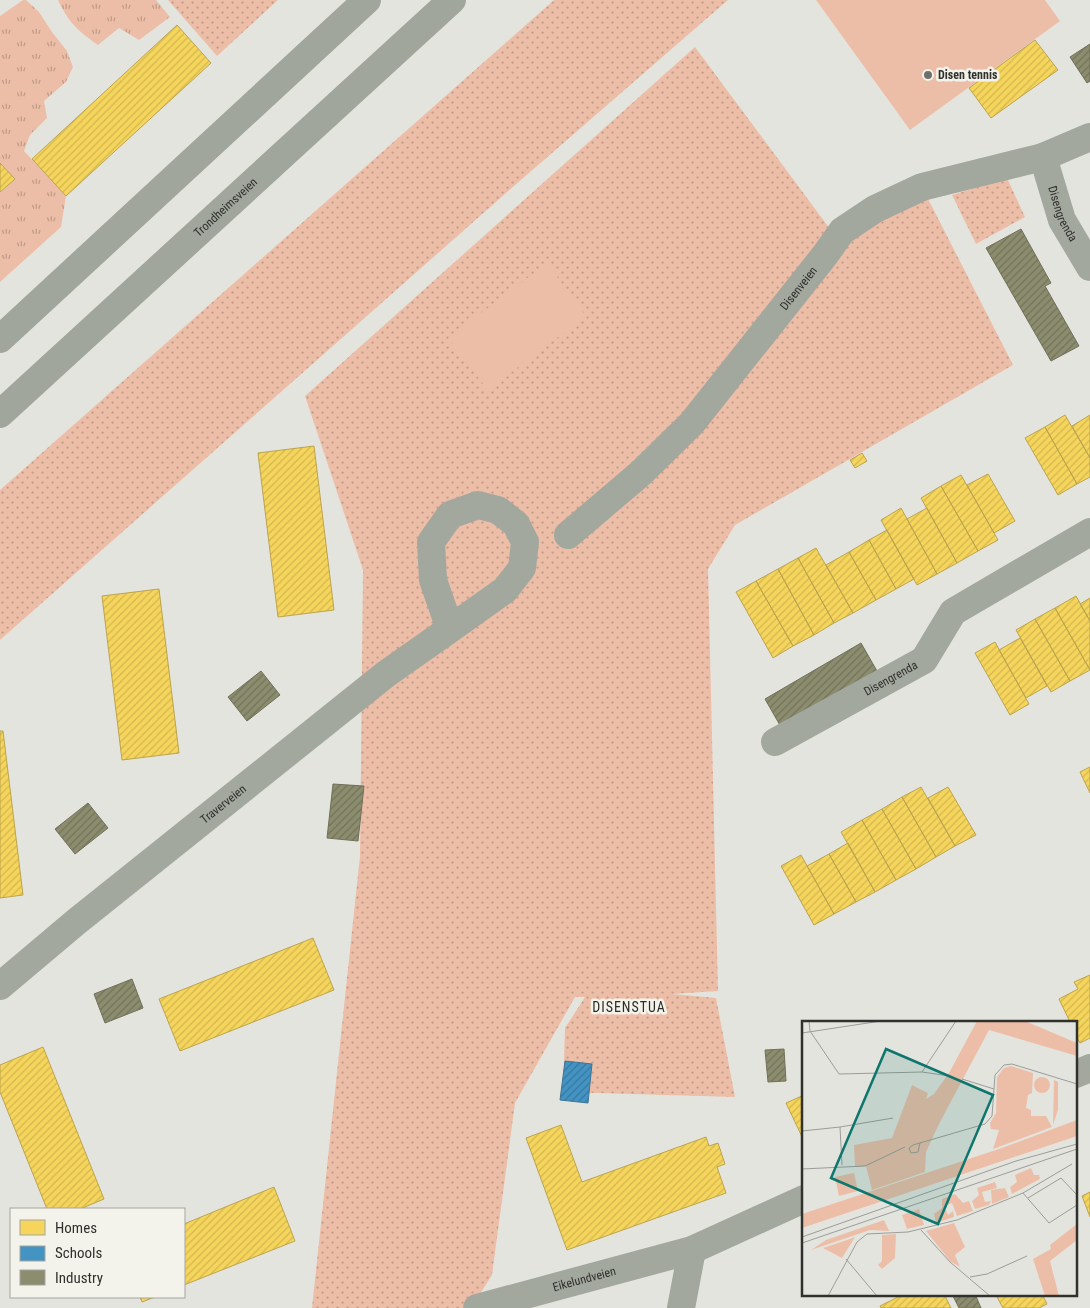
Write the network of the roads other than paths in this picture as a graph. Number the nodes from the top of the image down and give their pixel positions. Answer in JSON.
{"nodes":[{"id":1,"x":367,"y":0,"type":"edge"},
{"id":2,"x":452,"y":0,"type":"edge"},
{"id":3,"x":1090,"y":137,"type":"edge"},
{"id":4,"x":1043,"y":157,"type":"junction"},
{"id":5,"x":1090,"y":267,"type":"edge"},
{"id":6,"x":0,"y":339,"type":"edge"},
{"id":7,"x":0,"y":414,"type":"edge"},
{"id":8,"x":1090,"y":532,"type":"edge"},
{"id":9,"x":568,"y":535,"type":"dead end"},
{"id":10,"x":450,"y":629,"type":"dead end"},
{"id":11,"x":775,"y":742,"type":"dead end"},
{"id":12,"x":0,"y":986,"type":"edge"},
{"id":13,"x":1090,"y":1068,"type":"edge"},
{"id":14,"x":1078,"y":1073,"type":"edge"},
{"id":15,"x":802,"y":1200,"type":"edge"},
{"id":16,"x":692,"y":1250,"type":"junction"},
{"id":17,"x":477,"y":1308,"type":"edge"},
{"id":18,"x":681,"y":1308,"type":"edge"}],
"edges":[{"from":1,"to":6,"type":"highway"},
{"from":2,"to":7,"type":"highway","name":"Trondheimsveien"},
{"from":3,"to":4,"type":"street","name":"Disenveien"},
{"from":4,"to":5,"type":"street","name":"Disengrenda"},
{"from":4,"to":9,"type":"street","name":"Disenveien"},
{"from":8,"to":11,"type":"street","name":"Disengrenda"},
{"from":10,"to":12,"type":"street","name":"Traverveien"},
{"from":13,"to":14,"type":"street"},
{"from":15,"to":16,"type":"street","name":"Eikelundveien"},
{"from":16,"to":17,"type":"street","name":"Eikelundveien"},
{"from":16,"to":18,"type":"street"}]}
